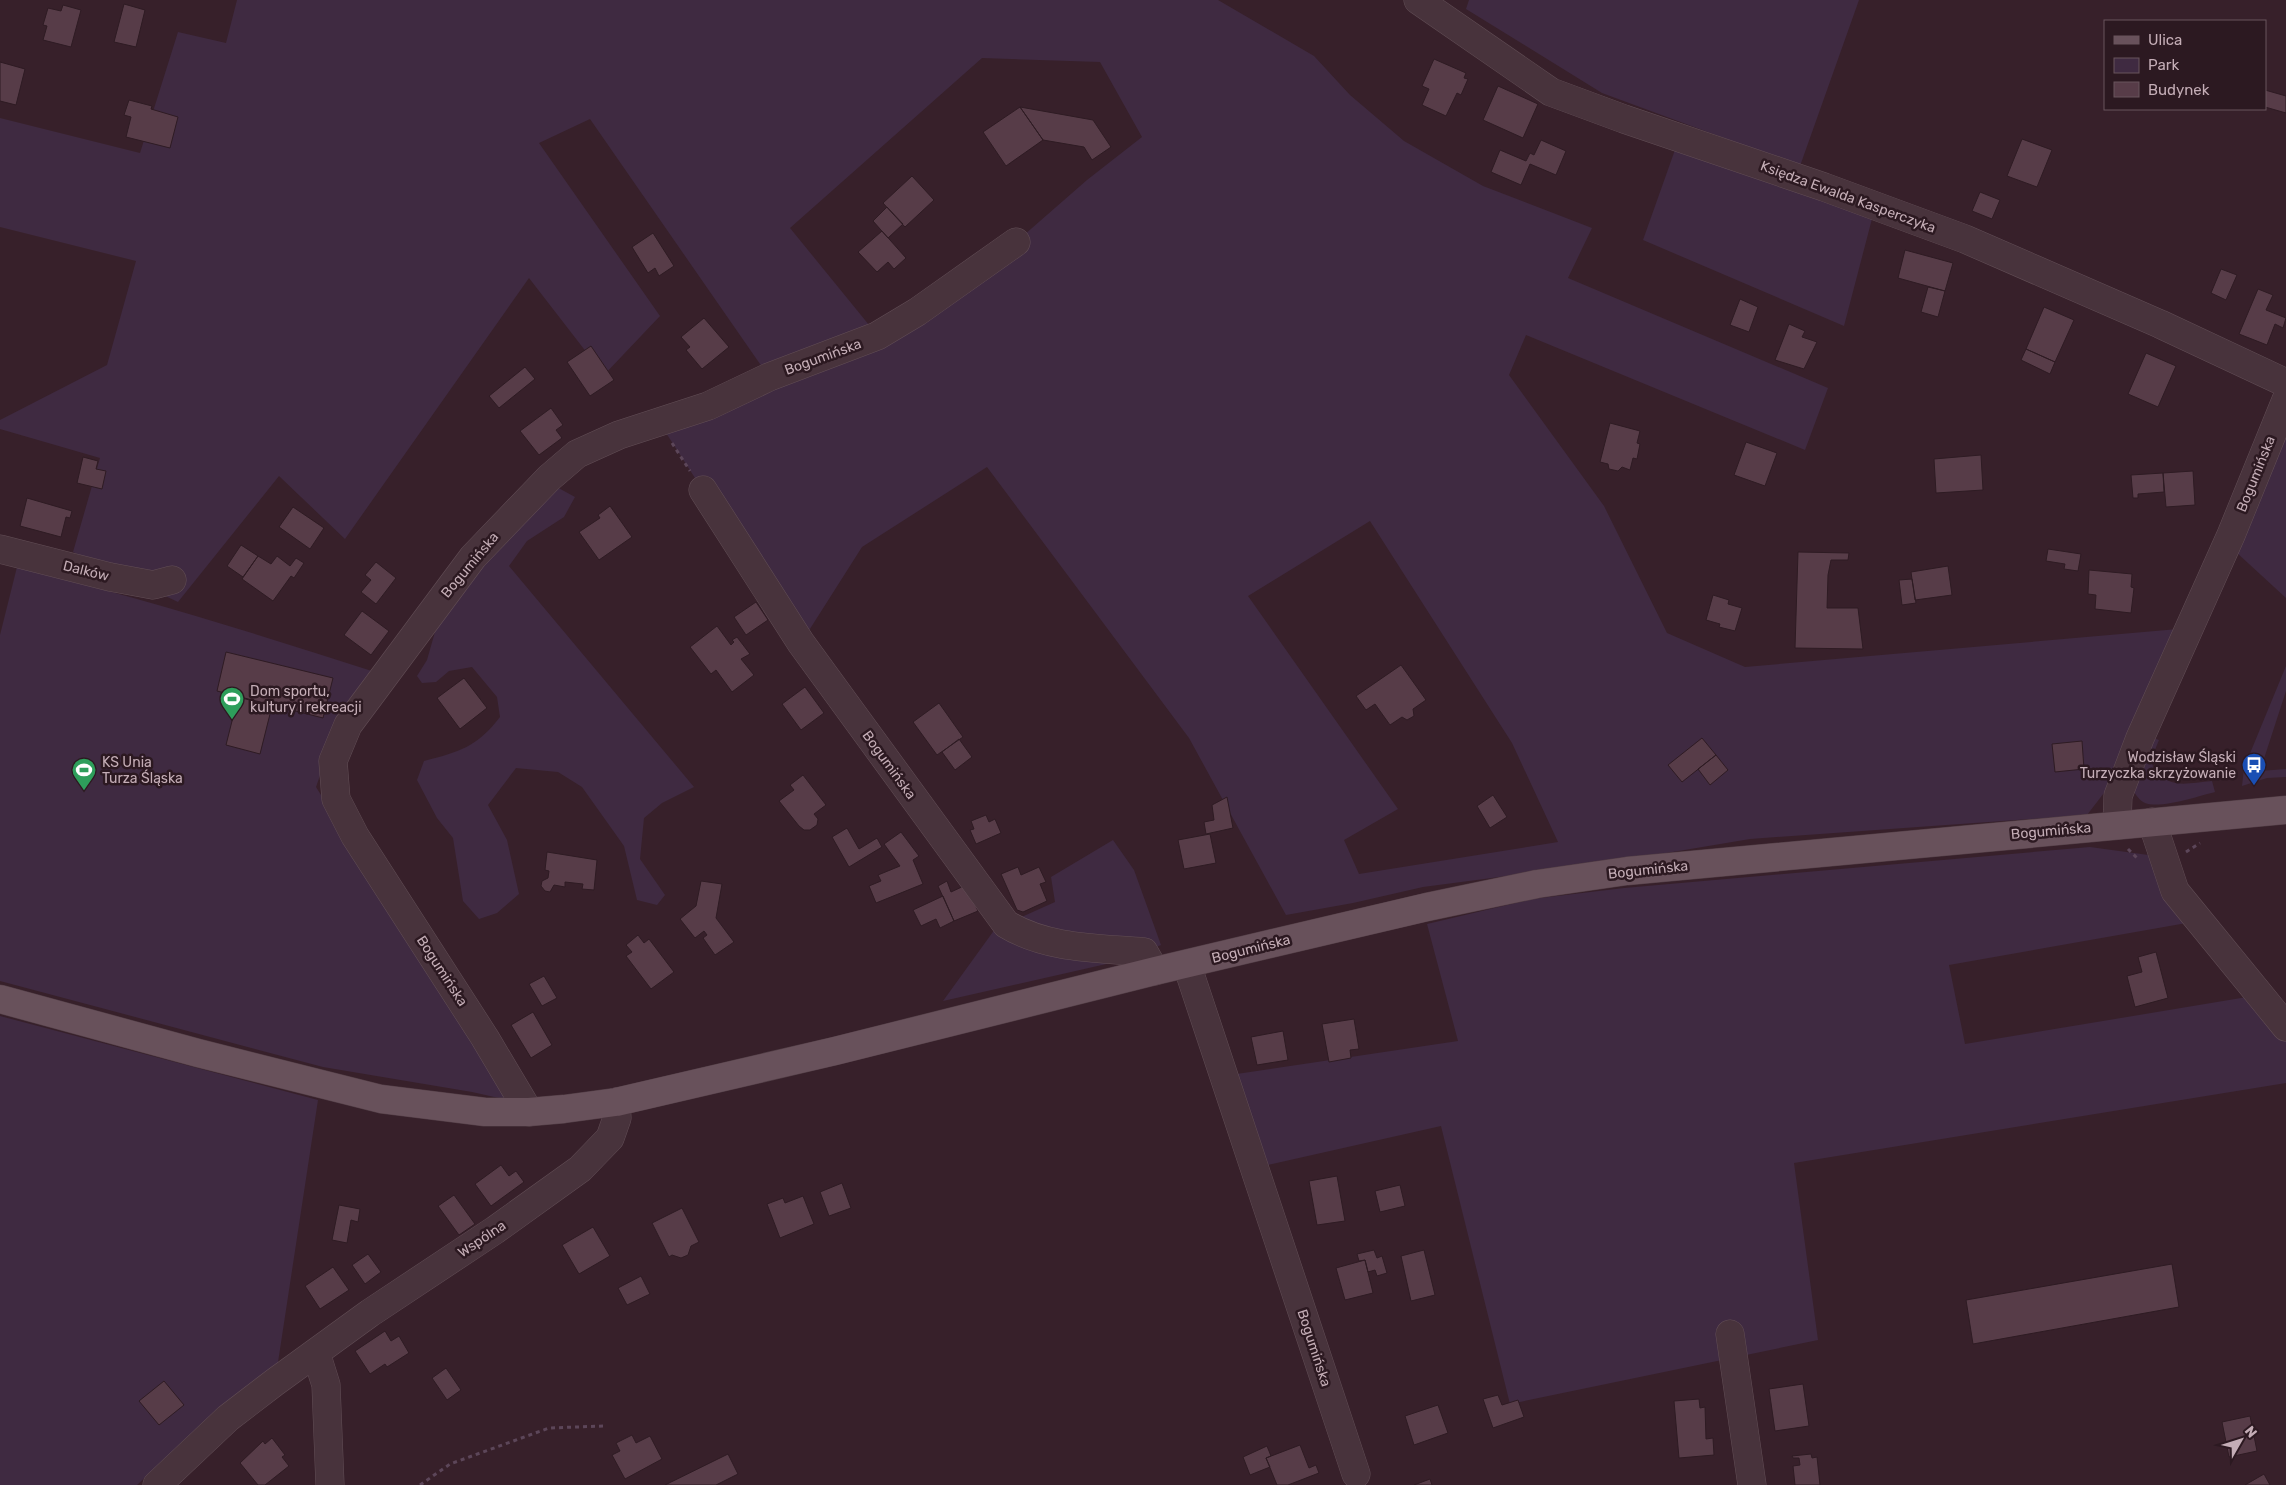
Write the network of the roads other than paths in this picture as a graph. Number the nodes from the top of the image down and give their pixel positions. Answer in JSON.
{"nodes":[{"id":1,"x":1418,"y":0,"type":"edge"},
{"id":2,"x":1016,"y":242,"type":"dead end"},
{"id":3,"x":2286,"y":383,"type":"edge"},
{"id":4,"x":2286,"y":400,"type":"edge"},
{"id":5,"x":703,"y":490,"type":"road end"},
{"id":6,"x":0,"y":549,"type":"edge"},
{"id":7,"x":172,"y":580,"type":"dead end"},
{"id":8,"x":2286,"y":810,"type":"edge"},
{"id":9,"x":2152,"y":822,"type":"junction"},
{"id":10,"x":2117,"y":825,"type":"junction"},
{"id":11,"x":1187,"y":965,"type":"junction"},
{"id":12,"x":1156,"y":971,"type":"junction"},
{"id":13,"x":0,"y":999,"type":"edge"},
{"id":14,"x":2286,"y":1027,"type":"edge"},
{"id":15,"x":616,"y":1102,"type":"junction"},
{"id":16,"x":529,"y":1112,"type":"junction"},
{"id":17,"x":1730,"y":1334,"type":"dead end"},
{"id":18,"x":316,"y":1353,"type":"junction"},
{"id":19,"x":1356,"y":1474,"type":"dead end"},
{"id":20,"x":157,"y":1485,"type":"edge"},
{"id":21,"x":330,"y":1485,"type":"edge"},
{"id":22,"x":1752,"y":1485,"type":"edge"}],
"edges":[{"from":1,"to":3,"type":"street","name":"Księdza Ewalda Kasperczyka"},
{"from":2,"to":16,"type":"street","name":"Bogumińska"},
{"from":4,"to":10,"type":"street","name":"Bogumińska"},
{"from":5,"to":12,"type":"street","name":"Bogumińska"},
{"from":6,"to":7,"type":"street","name":"Dalków"},
{"from":8,"to":9,"type":"main road","name":"Bogumińska"},
{"from":9,"to":10,"type":"main road","name":"Bogumińska"},
{"from":9,"to":14,"type":"street"},
{"from":10,"to":11,"type":"main road","name":"Bogumińska"},
{"from":11,"to":12,"type":"main road","name":"Bogumińska"},
{"from":11,"to":19,"type":"street","name":"Bogumińska"},
{"from":12,"to":15,"type":"main road","name":"Bogumińska"},
{"from":13,"to":16,"type":"main road","name":"Bogumińska"},
{"from":15,"to":16,"type":"main road","name":"Bogumińska"},
{"from":15,"to":18,"type":"street","name":"Wspólna"},
{"from":17,"to":22,"type":"street"},
{"from":18,"to":20,"type":"street","name":"Wspólna"},
{"from":18,"to":21,"type":"street"}]}
